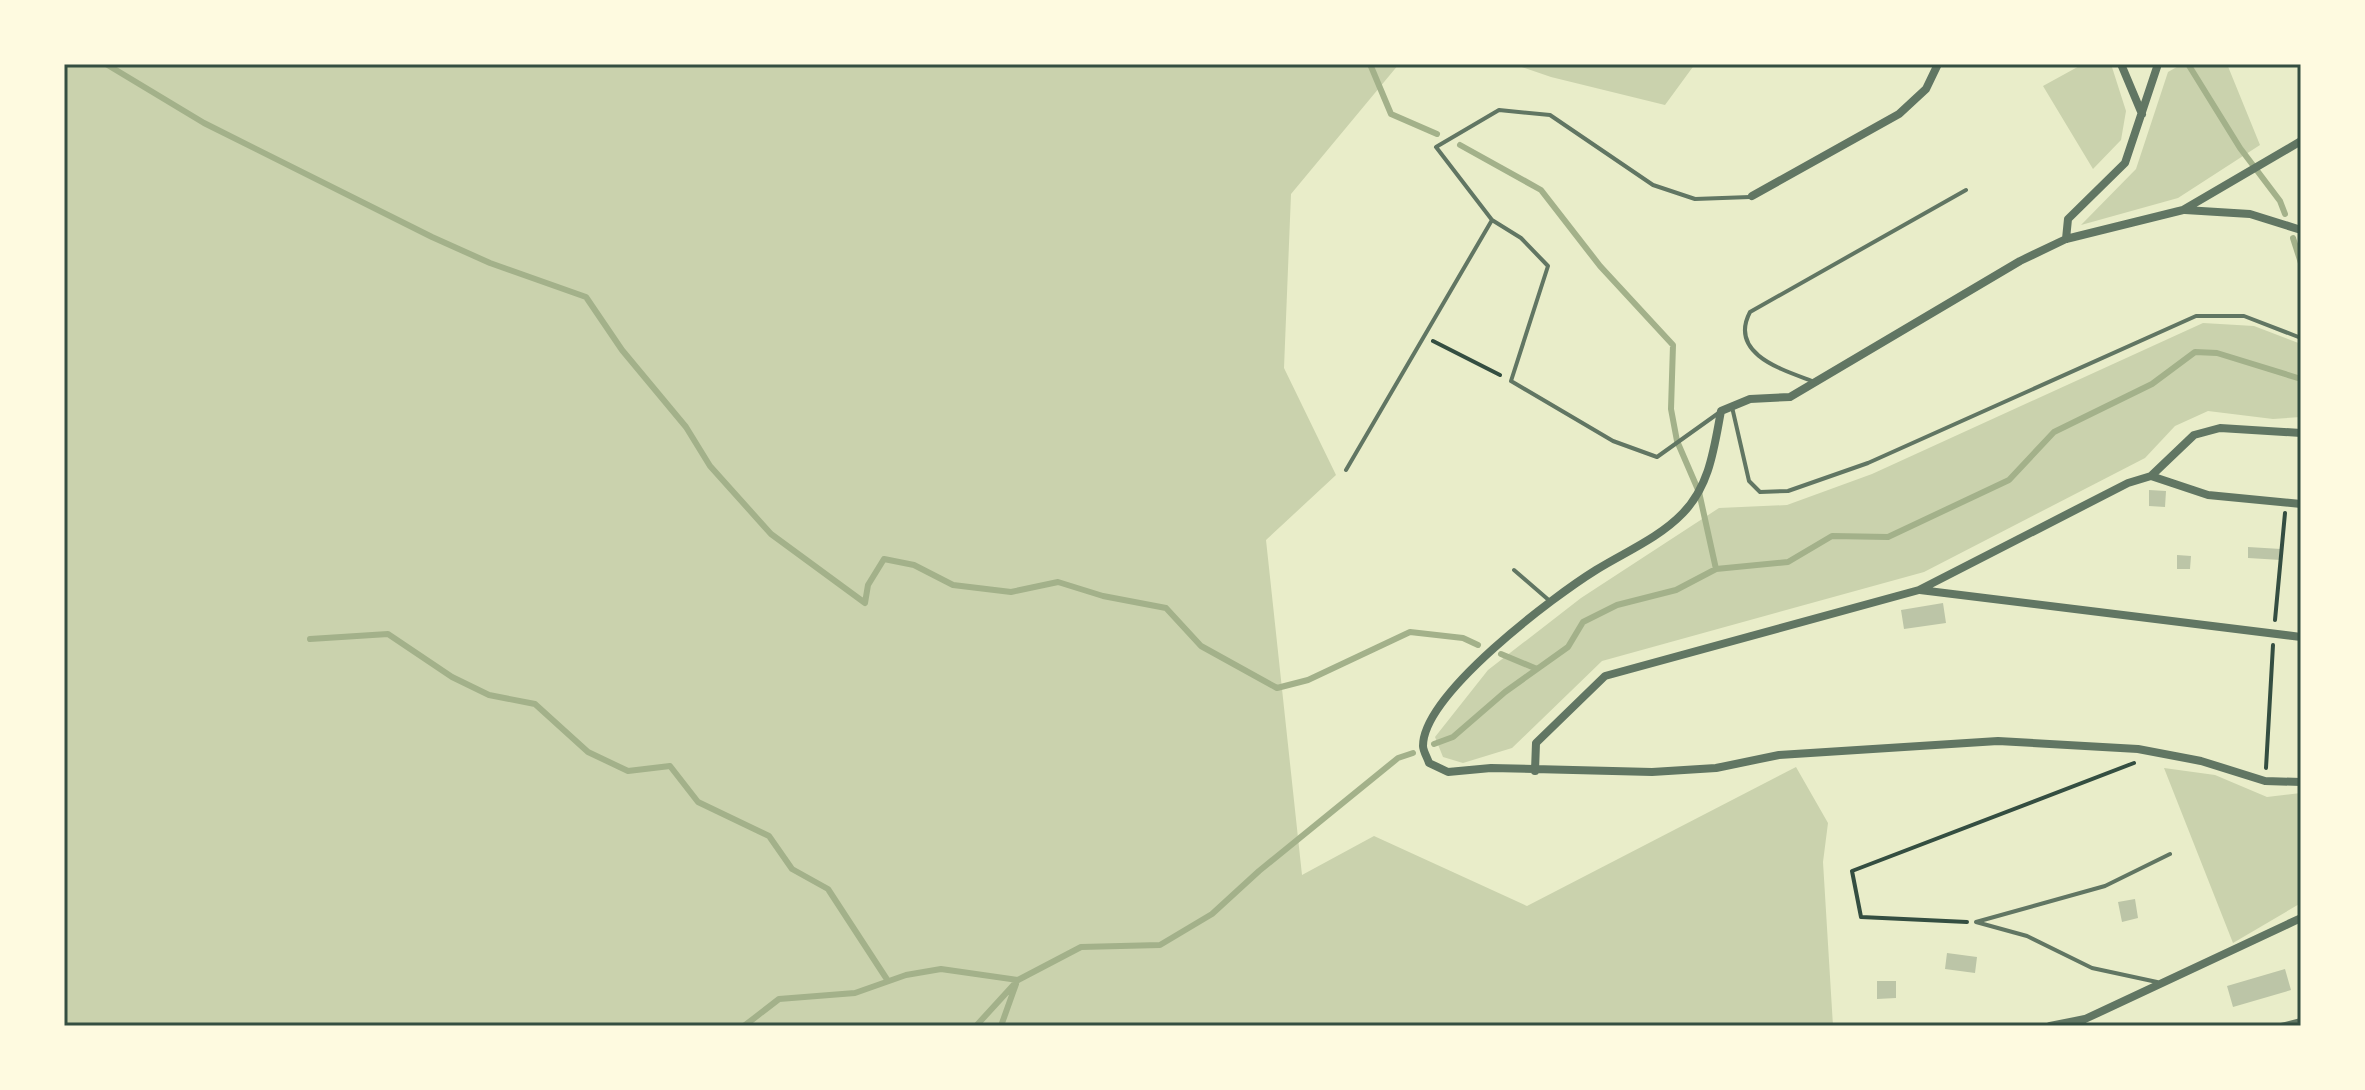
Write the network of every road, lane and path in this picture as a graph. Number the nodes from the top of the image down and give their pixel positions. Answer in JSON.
{"nodes":[{"id":1,"x":1938,"y":64,"type":"edge"},
{"id":2,"x":2121,"y":64,"type":"edge"},
{"id":3,"x":2158,"y":64,"type":"edge"},
{"id":4,"x":2142,"y":114,"type":"junction"},
{"id":5,"x":2301,"y":141,"type":"edge"},
{"id":6,"x":1966,"y":190,"type":"dead end"},
{"id":7,"x":1752,"y":196,"type":"joint"},
{"id":8,"x":2183,"y":210,"type":"junction"},
{"id":9,"x":1492,"y":220,"type":"junction"},
{"id":10,"x":2301,"y":230,"type":"edge"},
{"id":11,"x":2066,"y":239,"type":"junction"},
{"id":12,"x":1424,"y":336,"type":"junction"},
{"id":13,"x":2301,"y":338,"type":"edge"},
{"id":14,"x":1511,"y":381,"type":"junction"},
{"id":15,"x":1814,"y":382,"type":"junction"},
{"id":16,"x":1732,"y":407,"type":"junction"},
{"id":17,"x":1721,"y":411,"type":"junction"},
{"id":18,"x":2301,"y":433,"type":"edge"},
{"id":19,"x":1346,"y":470,"type":"dead end"},
{"id":20,"x":2151,"y":476,"type":"junction"},
{"id":21,"x":2301,"y":504,"type":"edge"},
{"id":22,"x":1514,"y":570,"type":"dead end"},
{"id":23,"x":1919,"y":590,"type":"junction"},
{"id":24,"x":1552,"y":603,"type":"junction"},
{"id":25,"x":2301,"y":637,"type":"edge"},
{"id":26,"x":2159,"y":753,"type":"junction"},
{"id":27,"x":1535,"y":771,"type":"junction"},
{"id":28,"x":2301,"y":782,"type":"edge"},
{"id":29,"x":2170,"y":854,"type":"dead end"},
{"id":30,"x":2301,"y":918,"type":"edge"},
{"id":31,"x":1976,"y":922,"type":"junction"},
{"id":32,"x":2163,"y":984,"type":"junction"},
{"id":33,"x":2301,"y":1020,"type":"edge"},
{"id":34,"x":2050,"y":1026,"type":"edge"},
{"id":35,"x":2277,"y":1026,"type":"edge"}],
"edges":[{"from":1,"to":7,"type":"street"},
{"from":2,"to":4,"type":"street"},
{"from":3,"to":4,"type":"street"},
{"from":4,"to":11,"type":"street"},
{"from":5,"to":8,"type":"street"},
{"from":6,"to":15,"type":"lane"},
{"from":7,"to":9,"type":"lane"},
{"from":8,"to":10,"type":"street"},
{"from":8,"to":11,"type":"street"},
{"from":9,"to":12,"type":"lane"},
{"from":9,"to":14,"type":"lane"},
{"from":11,"to":15,"type":"street"},
{"from":12,"to":14,"type":"path"},
{"from":12,"to":19,"type":"lane"},
{"from":13,"to":16,"type":"lane"},
{"from":14,"to":17,"type":"lane"},
{"from":15,"to":16,"type":"street"},
{"from":16,"to":17,"type":"street"},
{"from":17,"to":24,"type":"street"},
{"from":18,"to":20,"type":"street"},
{"from":20,"to":21,"type":"street"},
{"from":20,"to":23,"type":"street"},
{"from":22,"to":24,"type":"lane"},
{"from":23,"to":25,"type":"street"},
{"from":23,"to":27,"type":"street"},
{"from":24,"to":27,"type":"street"},
{"from":26,"to":27,"type":"street"},
{"from":26,"to":28,"type":"street"},
{"from":26,"to":31,"type":"path"},
{"from":29,"to":31,"type":"lane"},
{"from":30,"to":32,"type":"street"},
{"from":31,"to":32,"type":"lane"},
{"from":32,"to":34,"type":"street"},
{"from":33,"to":35,"type":"lane"}]}
